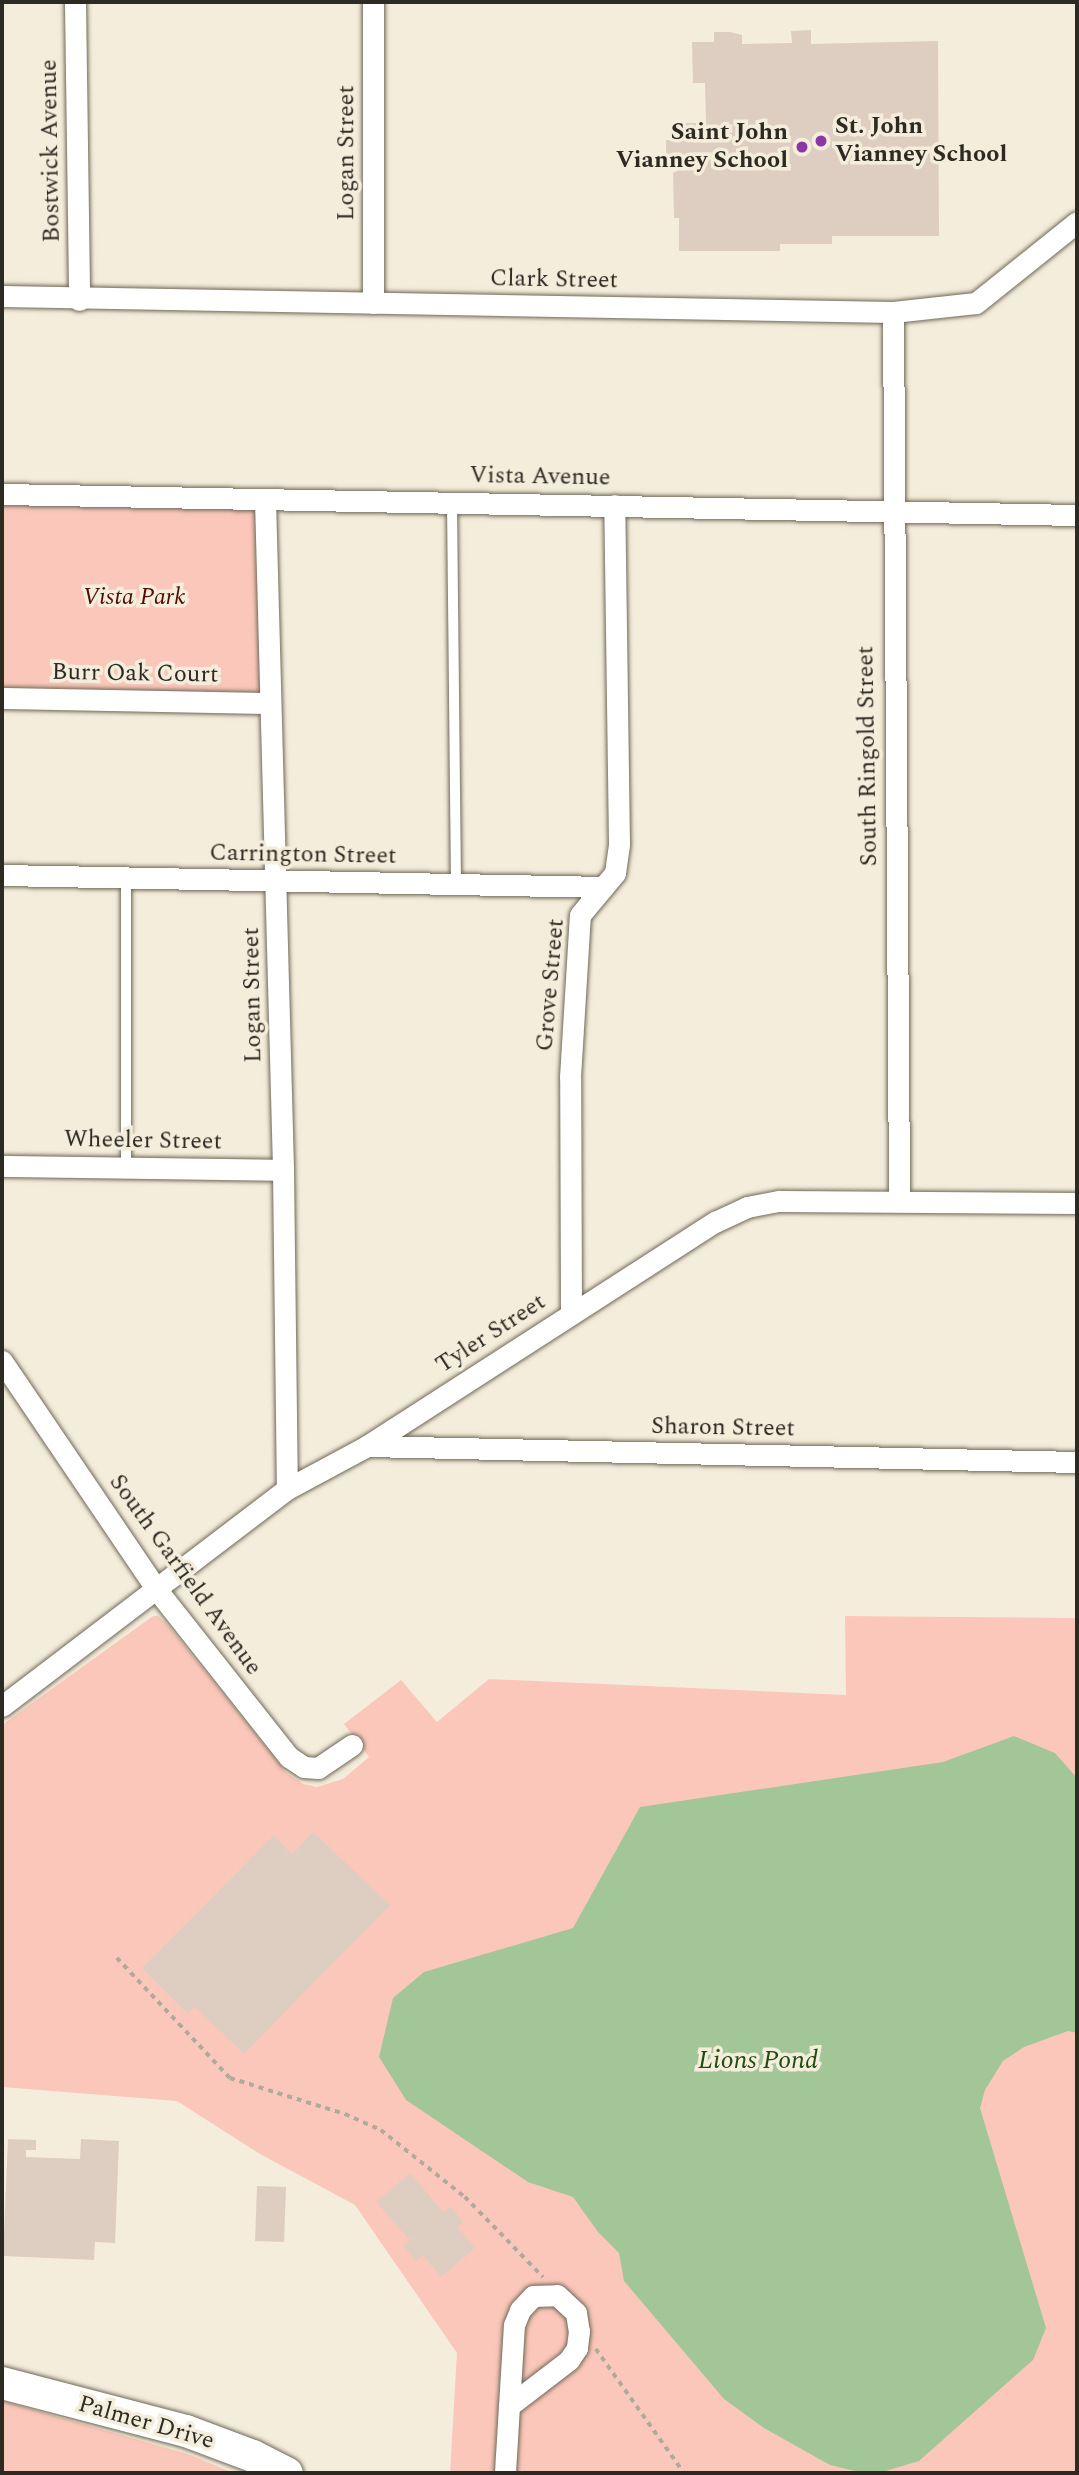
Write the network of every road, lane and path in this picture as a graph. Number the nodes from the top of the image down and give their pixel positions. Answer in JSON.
{"nodes":[{"id":1,"x":75,"y":2,"type":"edge"},
{"id":2,"x":373,"y":2,"type":"edge"},
{"id":3,"x":1077,"y":222,"type":"edge"},
{"id":4,"x":2,"y":296,"type":"edge"},
{"id":5,"x":79,"y":300,"type":"junction"},
{"id":6,"x":373,"y":303,"type":"junction"},
{"id":7,"x":893,"y":312,"type":"junction"},
{"id":8,"x":2,"y":494,"type":"edge"},
{"id":9,"x":265,"y":499,"type":"junction"},
{"id":10,"x":452,"y":502,"type":"junction"},
{"id":11,"x":614,"y":505,"type":"junction"},
{"id":12,"x":892,"y":511,"type":"junction"},
{"id":13,"x":1077,"y":515,"type":"edge"},
{"id":14,"x":2,"y":698,"type":"edge"},
{"id":15,"x":268,"y":703,"type":"junction"},
{"id":16,"x":2,"y":875,"type":"edge"},
{"id":17,"x":126,"y":878,"type":"junction"},
{"id":18,"x":276,"y":880,"type":"junction"},
{"id":19,"x":456,"y":884,"type":"junction"},
{"id":20,"x":603,"y":887,"type":"junction"},
{"id":21,"x":2,"y":1166,"type":"edge"},
{"id":22,"x":126,"y":1168,"type":"junction"},
{"id":23,"x":283,"y":1170,"type":"junction"},
{"id":24,"x":899,"y":1200,"type":"junction"},
{"id":25,"x":1077,"y":1203,"type":"edge"},
{"id":26,"x":571,"y":1314,"type":"junction"},
{"id":27,"x":2,"y":1361,"type":"edge"},
{"id":28,"x":367,"y":1446,"type":"junction"},
{"id":29,"x":1077,"y":1462,"type":"edge"},
{"id":30,"x":287,"y":1489,"type":"junction"},
{"id":31,"x":157,"y":1590,"type":"junction"},
{"id":32,"x":2,"y":1706,"type":"edge"},
{"id":33,"x":352,"y":1745,"type":"dead end"},
{"id":34,"x":117,"y":1958,"type":"dead end"},
{"id":35,"x":557,"y":2295,"type":"junction"},
{"id":36,"x":578,"y":2321,"type":"junction"},
{"id":37,"x":2,"y":2383,"type":"edge"},
{"id":38,"x":509,"y":2406,"type":"junction"},
{"id":39,"x":287,"y":2473,"type":"edge"},
{"id":40,"x":505,"y":2473,"type":"edge"},
{"id":41,"x":684,"y":2473,"type":"edge"}],
"edges":[{"from":1,"to":5,"type":"street","name":"Bostwick Avenue"},
{"from":2,"to":6,"type":"street","name":"Logan Street"},
{"from":3,"to":7,"type":"street","name":"Clark Street"},
{"from":4,"to":5,"type":"street","name":"Clark Street"},
{"from":5,"to":6,"type":"street","name":"Clark Street"},
{"from":6,"to":7,"type":"street","name":"Clark Street"},
{"from":7,"to":12,"type":"street","name":"South Ringold Street"},
{"from":8,"to":9,"type":"street","name":"Vista Avenue"},
{"from":9,"to":10,"type":"street","name":"Vista Avenue"},
{"from":9,"to":15,"type":"street","name":"Logan Street"},
{"from":10,"to":11,"type":"street","name":"Vista Avenue"},
{"from":10,"to":19,"type":"lane"},
{"from":11,"to":12,"type":"street","name":"Vista Avenue"},
{"from":11,"to":20,"type":"street","name":"Grove Street"},
{"from":12,"to":13,"type":"street","name":"Vista Avenue"},
{"from":12,"to":24,"type":"street","name":"South Ringold Street"},
{"from":14,"to":15,"type":"street","name":"Burr Oak Court"},
{"from":15,"to":18,"type":"street","name":"Logan Street"},
{"from":16,"to":17,"type":"street","name":"Carrington Street"},
{"from":17,"to":18,"type":"street","name":"Carrington Street"},
{"from":17,"to":22,"type":"lane"},
{"from":18,"to":19,"type":"street","name":"Carrington Street"},
{"from":18,"to":23,"type":"street","name":"Logan Street"},
{"from":19,"to":20,"type":"street","name":"Carrington Street"},
{"from":20,"to":26,"type":"street","name":"Grove Street"},
{"from":21,"to":22,"type":"street","name":"Wheeler Street"},
{"from":22,"to":23,"type":"street","name":"Wheeler Street"},
{"from":23,"to":30,"type":"street","name":"Logan Street"},
{"from":24,"to":25,"type":"street","name":"Tyler Street"},
{"from":24,"to":26,"type":"street","name":"Tyler Street"},
{"from":26,"to":28,"type":"street","name":"Tyler Street"},
{"from":27,"to":31,"type":"street","name":"South Garfield Avenue"},
{"from":28,"to":29,"type":"street","name":"Sharon Street"},
{"from":28,"to":30,"type":"street","name":"Tyler Street"},
{"from":30,"to":31,"type":"street","name":"Tyler Street"},
{"from":31,"to":32,"type":"street","name":"Tyler Street"},
{"from":31,"to":33,"type":"street","name":"South Garfield Avenue"},
{"from":34,"to":35,"type":"path"},
{"from":35,"to":36,"type":"street"},
{"from":35,"to":38,"type":"street"},
{"from":36,"to":38,"type":"street"},
{"from":36,"to":41,"type":"path"},
{"from":37,"to":39,"type":"street","name":"Palmer Drive"},
{"from":38,"to":40,"type":"street"}]}
